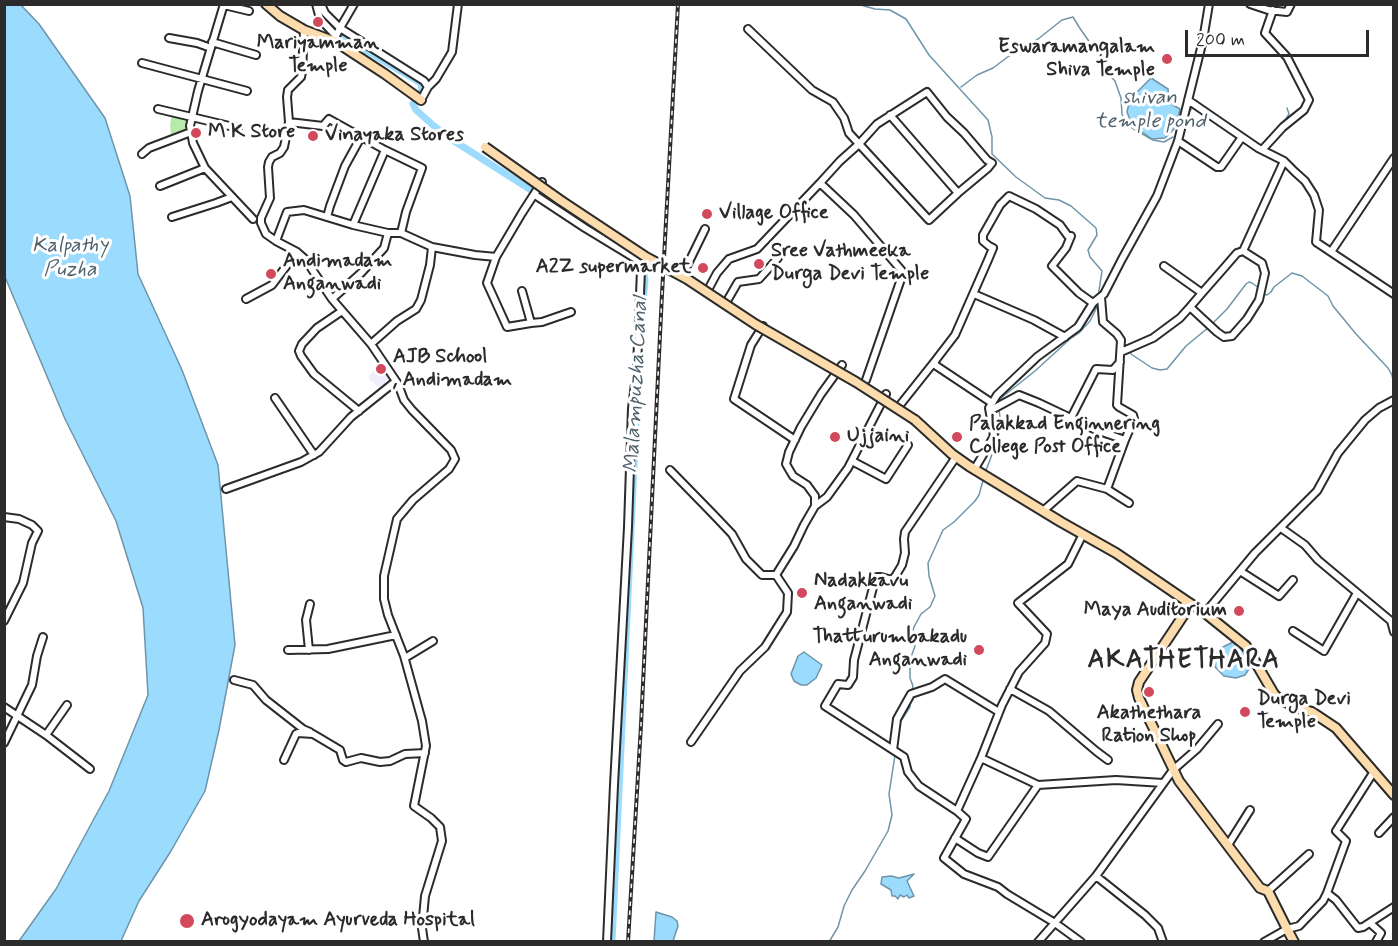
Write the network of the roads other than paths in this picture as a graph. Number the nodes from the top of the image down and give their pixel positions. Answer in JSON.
{"nodes":[{"id":1,"x":266,"y":4,"type":"edge"},
{"id":2,"x":316,"y":4,"type":"edge"},
{"id":3,"x":321,"y":4,"type":"edge"},
{"id":4,"x":354,"y":4,"type":"edge"},
{"id":5,"x":458,"y":4,"type":"edge"},
{"id":6,"x":1209,"y":4,"type":"edge"},
{"id":7,"x":1250,"y":4,"type":"edge"},
{"id":8,"x":1291,"y":4,"type":"edge"},
{"id":9,"x":224,"y":5,"type":"edge"},
{"id":10,"x":1273,"y":10,"type":"junction"},
{"id":11,"x":249,"y":11,"type":"dead end"},
{"id":12,"x":340,"y":27,"type":"junction"},
{"id":13,"x":748,"y":29,"type":"dead end"},
{"id":14,"x":304,"y":30,"type":"junction"},
{"id":15,"x":170,"y":38,"type":"dead end"},
{"id":16,"x":336,"y":39,"type":"junction"},
{"id":17,"x":212,"y":45,"type":"junction"},
{"id":18,"x":256,"y":55,"type":"dead end"},
{"id":19,"x":142,"y":63,"type":"dead end"},
{"id":20,"x":202,"y":78,"type":"junction"},
{"id":21,"x":428,"y":87,"type":"junction"},
{"id":22,"x":248,"y":91,"type":"dead end"},
{"id":23,"x":418,"y":97,"type":"joint"},
{"id":24,"x":1188,"y":100,"type":"junction"},
{"id":25,"x":158,"y":109,"type":"dead end"},
{"id":26,"x":890,"y":115,"type":"junction"},
{"id":27,"x":192,"y":116,"type":"junction"},
{"id":28,"x":289,"y":122,"type":"junction"},
{"id":29,"x":238,"y":128,"type":"dead end"},
{"id":30,"x":191,"y":132,"type":"junction"},
{"id":31,"x":361,"y":137,"type":"junction"},
{"id":32,"x":1242,"y":137,"type":"junction"},
{"id":33,"x":1178,"y":141,"type":"junction"},
{"id":34,"x":859,"y":144,"type":"junction"},
{"id":35,"x":485,"y":147,"type":"dead end"},
{"id":36,"x":385,"y":150,"type":"junction"},
{"id":37,"x":1262,"y":150,"type":"junction"},
{"id":38,"x":141,"y":154,"type":"dead end"},
{"id":39,"x":1394,"y":158,"type":"edge"},
{"id":40,"x":1284,"y":161,"type":"junction"},
{"id":41,"x":205,"y":168,"type":"junction"},
{"id":42,"x":542,"y":182,"type":"dead end"},
{"id":43,"x":820,"y":183,"type":"junction"},
{"id":44,"x":160,"y":186,"type":"dead end"},
{"id":45,"x":535,"y":193,"type":"junction"},
{"id":46,"x":958,"y":193,"type":"junction"},
{"id":47,"x":232,"y":197,"type":"junction"},
{"id":48,"x":172,"y":217,"type":"dead end"},
{"id":49,"x":327,"y":217,"type":"junction"},
{"id":50,"x":254,"y":219,"type":"dead end"},
{"id":51,"x":353,"y":225,"type":"junction"},
{"id":52,"x":705,"y":229,"type":"dead end"},
{"id":53,"x":388,"y":233,"type":"junction"},
{"id":54,"x":401,"y":233,"type":"junction"},
{"id":55,"x":631,"y":240,"type":"dead end"},
{"id":56,"x":276,"y":241,"type":"junction"},
{"id":57,"x":432,"y":248,"type":"junction"},
{"id":58,"x":1243,"y":251,"type":"junction"},
{"id":59,"x":297,"y":252,"type":"junction"},
{"id":60,"x":1331,"y":252,"type":"junction"},
{"id":61,"x":626,"y":253,"type":"junction"},
{"id":62,"x":496,"y":257,"type":"junction"},
{"id":63,"x":778,"y":258,"type":"dead end"},
{"id":64,"x":1164,"y":266,"type":"dead end"},
{"id":65,"x":684,"y":272,"type":"dead end"},
{"id":66,"x":709,"y":288,"type":"dead end"},
{"id":67,"x":522,"y":291,"type":"dead end"},
{"id":68,"x":1202,"y":293,"type":"junction"},
{"id":69,"x":974,"y":294,"type":"junction"},
{"id":70,"x":1394,"y":294,"type":"edge"},
{"id":71,"x":1101,"y":297,"type":"junction"},
{"id":72,"x":246,"y":299,"type":"dead end"},
{"id":73,"x":332,"y":299,"type":"junction"},
{"id":74,"x":727,"y":300,"type":"dead end"},
{"id":75,"x":1094,"y":303,"type":"junction"},
{"id":76,"x":1190,"y":307,"type":"junction"},
{"id":77,"x":342,"y":311,"type":"junction"},
{"id":78,"x":572,"y":312,"type":"dead end"},
{"id":79,"x":531,"y":323,"type":"junction"},
{"id":80,"x":763,"y":325,"type":"dead end"},
{"id":81,"x":1065,"y":337,"type":"junction"},
{"id":82,"x":371,"y":344,"type":"junction"},
{"id":83,"x":1125,"y":350,"type":"junction"},
{"id":84,"x":935,"y":361,"type":"junction"},
{"id":85,"x":1120,"y":362,"type":"junction"},
{"id":86,"x":843,"y":366,"type":"dead end"},
{"id":87,"x":866,"y":380,"type":"dead end"},
{"id":88,"x":396,"y":381,"type":"junction"},
{"id":89,"x":886,"y":394,"type":"dead end"},
{"id":90,"x":275,"y":398,"type":"dead end"},
{"id":91,"x":1394,"y":400,"type":"edge"},
{"id":92,"x":900,"y":405,"type":"dead end"},
{"id":93,"x":992,"y":406,"type":"junction"},
{"id":94,"x":359,"y":411,"type":"junction"},
{"id":95,"x":1071,"y":418,"type":"junction"},
{"id":96,"x":795,"y":440,"type":"junction"},
{"id":97,"x":1125,"y":440,"type":"junction"},
{"id":98,"x":908,"y":445,"type":"dead end"},
{"id":99,"x":314,"y":455,"type":"junction"},
{"id":100,"x":956,"y":457,"type":"junction"},
{"id":101,"x":852,"y":461,"type":"junction"},
{"id":102,"x":670,"y":470,"type":"dead end"},
{"id":103,"x":981,"y":473,"type":"junction"},
{"id":104,"x":226,"y":489,"type":"dead end"},
{"id":105,"x":1107,"y":489,"type":"junction"},
{"id":106,"x":1129,"y":503,"type":"dead end"},
{"id":107,"x":815,"y":506,"type":"junction"},
{"id":108,"x":1043,"y":511,"type":"junction"},
{"id":109,"x":4,"y":517,"type":"edge"},
{"id":110,"x":1281,"y":528,"type":"junction"},
{"id":111,"x":1083,"y":534,"type":"junction"},
{"id":112,"x":1239,"y":572,"type":"junction"},
{"id":113,"x":776,"y":575,"type":"junction"},
{"id":114,"x":1293,"y":580,"type":"dead end"},
{"id":115,"x":1357,"y":593,"type":"junction"},
{"id":116,"x":1185,"y":600,"type":"junction"},
{"id":117,"x":310,"y":604,"type":"dead end"},
{"id":118,"x":1204,"y":613,"type":"junction"},
{"id":119,"x":5,"y":619,"type":"edge"},
{"id":120,"x":1293,"y":631,"type":"dead end"},
{"id":121,"x":1394,"y":632,"type":"edge"},
{"id":122,"x":396,"y":635,"type":"junction"},
{"id":123,"x":43,"y":637,"type":"dead end"},
{"id":124,"x":433,"y":641,"type":"dead end"},
{"id":125,"x":288,"y":650,"type":"dead end"},
{"id":126,"x":309,"y":650,"type":"junction"},
{"id":127,"x":405,"y":658,"type":"junction"},
{"id":128,"x":234,"y":680,"type":"dead end"},
{"id":129,"x":1010,"y":689,"type":"junction"},
{"id":130,"x":67,"y":705,"type":"dead end"},
{"id":131,"x":4,"y":707,"type":"edge"},
{"id":132,"x":999,"y":712,"type":"junction"},
{"id":133,"x":18,"y":716,"type":"junction"},
{"id":134,"x":1218,"y":724,"type":"dead end"},
{"id":135,"x":313,"y":734,"type":"junction"},
{"id":136,"x":46,"y":735,"type":"junction"},
{"id":137,"x":691,"y":742,"type":"dead end"},
{"id":138,"x":4,"y":743,"type":"edge"},
{"id":139,"x":893,"y":750,"type":"junction"},
{"id":140,"x":425,"y":753,"type":"junction"},
{"id":141,"x":981,"y":758,"type":"junction"},
{"id":142,"x":284,"y":760,"type":"dead end"},
{"id":143,"x":1108,"y":760,"type":"dead end"},
{"id":144,"x":90,"y":769,"type":"dead end"},
{"id":145,"x":1173,"y":770,"type":"junction"},
{"id":146,"x":1373,"y":772,"type":"junction"},
{"id":147,"x":1163,"y":783,"type":"junction"},
{"id":148,"x":1038,"y":785,"type":"junction"},
{"id":149,"x":1394,"y":795,"type":"edge"},
{"id":150,"x":1250,"y":810,"type":"dead end"},
{"id":151,"x":957,"y":811,"type":"junction"},
{"id":152,"x":1394,"y":817,"type":"edge"},
{"id":153,"x":1379,"y":833,"type":"dead end"},
{"id":154,"x":955,"y":838,"type":"junction"},
{"id":155,"x":1228,"y":845,"type":"junction"},
{"id":156,"x":1309,"y":854,"type":"dead end"},
{"id":157,"x":1096,"y":876,"type":"junction"},
{"id":158,"x":1268,"y":891,"type":"junction"},
{"id":159,"x":1327,"y":893,"type":"junction"},
{"id":160,"x":1394,"y":908,"type":"edge"},
{"id":161,"x":1055,"y":922,"type":"junction"},
{"id":162,"x":1370,"y":923,"type":"junction"},
{"id":163,"x":1287,"y":929,"type":"junction"},
{"id":164,"x":1043,"y":940,"type":"edge"},
{"id":165,"x":424,"y":942,"type":"edge"},
{"id":166,"x":607,"y":942,"type":"edge"},
{"id":167,"x":1081,"y":942,"type":"edge"},
{"id":168,"x":1163,"y":942,"type":"edge"},
{"id":169,"x":1264,"y":942,"type":"edge"},
{"id":170,"x":1294,"y":942,"type":"edge"},
{"id":171,"x":1376,"y":942,"type":"edge"}],
"edges":[{"from":1,"to":14,"type":"main road"},
{"from":2,"to":16,"type":"street"},
{"from":3,"to":12,"type":"street"},
{"from":4,"to":12,"type":"street"},
{"from":5,"to":21,"type":"street"},
{"from":6,"to":24,"type":"street"},
{"from":7,"to":10,"type":"street"},
{"from":8,"to":10,"type":"street"},
{"from":9,"to":11,"type":"street"},
{"from":9,"to":17,"type":"street"},
{"from":10,"to":37,"type":"street"},
{"from":12,"to":16,"type":"street"},
{"from":12,"to":21,"type":"street"},
{"from":13,"to":34,"type":"street"},
{"from":14,"to":16,"type":"main road"},
{"from":14,"to":28,"type":"street"},
{"from":15,"to":17,"type":"street"},
{"from":16,"to":23,"type":"main road"},
{"from":17,"to":18,"type":"street"},
{"from":17,"to":20,"type":"street"},
{"from":19,"to":20,"type":"street"},
{"from":20,"to":22,"type":"street"},
{"from":20,"to":27,"type":"street"},
{"from":21,"to":23,"type":"street"},
{"from":24,"to":32,"type":"street"},
{"from":24,"to":33,"type":"street"},
{"from":25,"to":27,"type":"street"},
{"from":26,"to":34,"type":"street"},
{"from":26,"to":46,"type":"street"},
{"from":26,"to":46,"type":"street"},
{"from":27,"to":29,"type":"street"},
{"from":27,"to":30,"type":"street"},
{"from":28,"to":31,"type":"street"},
{"from":28,"to":56,"type":"street"},
{"from":30,"to":38,"type":"street"},
{"from":30,"to":41,"type":"street"},
{"from":31,"to":36,"type":"street"},
{"from":31,"to":49,"type":"street"},
{"from":32,"to":33,"type":"street"},
{"from":32,"to":37,"type":"street"},
{"from":33,"to":71,"type":"street"},
{"from":34,"to":43,"type":"street"},
{"from":34,"to":46,"type":"street"},
{"from":35,"to":100,"type":"main road","bridge":true},
{"from":36,"to":51,"type":"street"},
{"from":36,"to":54,"type":"street"},
{"from":37,"to":40,"type":"street"},
{"from":39,"to":60,"type":"street"},
{"from":40,"to":58,"type":"street"},
{"from":40,"to":60,"type":"street"},
{"from":41,"to":44,"type":"street"},
{"from":41,"to":47,"type":"street"},
{"from":42,"to":45,"type":"street"},
{"from":43,"to":66,"type":"street"},
{"from":43,"to":87,"type":"street"},
{"from":45,"to":61,"type":"street"},
{"from":45,"to":62,"type":"street"},
{"from":47,"to":48,"type":"street"},
{"from":47,"to":50,"type":"street"},
{"from":49,"to":51,"type":"street"},
{"from":49,"to":56,"type":"street"},
{"from":51,"to":53,"type":"street"},
{"from":52,"to":65,"type":"street"},
{"from":53,"to":54,"type":"street"},
{"from":53,"to":73,"type":"street"},
{"from":54,"to":57,"type":"street"},
{"from":55,"to":61,"type":"street","bridge":true},
{"from":56,"to":59,"type":"street"},
{"from":57,"to":62,"type":"street"},
{"from":57,"to":82,"type":"street"},
{"from":58,"to":68,"type":"street"},
{"from":58,"to":76,"type":"street"},
{"from":59,"to":72,"type":"street"},
{"from":59,"to":73,"type":"street"},
{"from":60,"to":70,"type":"street"},
{"from":61,"to":166,"type":"street"},
{"from":62,"to":79,"type":"street"},
{"from":63,"to":74,"type":"street"},
{"from":64,"to":68,"type":"street"},
{"from":67,"to":79,"type":"street"},
{"from":68,"to":76,"type":"street"},
{"from":69,"to":75,"type":"street"},
{"from":69,"to":81,"type":"street"},
{"from":69,"to":84,"type":"street"},
{"from":71,"to":75,"type":"street"},
{"from":71,"to":83,"type":"street"},
{"from":73,"to":77,"type":"street"},
{"from":75,"to":81,"type":"street"},
{"from":76,"to":83,"type":"street"},
{"from":77,"to":82,"type":"street"},
{"from":77,"to":94,"type":"street"},
{"from":78,"to":79,"type":"street"},
{"from":80,"to":96,"type":"street"},
{"from":81,"to":93,"type":"street"},
{"from":82,"to":88,"type":"street"},
{"from":83,"to":85,"type":"street"},
{"from":84,"to":92,"type":"street"},
{"from":84,"to":93,"type":"street"},
{"from":85,"to":95,"type":"street"},
{"from":85,"to":97,"type":"street"},
{"from":86,"to":96,"type":"street"},
{"from":88,"to":94,"type":"street"},
{"from":88,"to":122,"type":"street"},
{"from":89,"to":101,"type":"street"},
{"from":90,"to":99,"type":"street"},
{"from":91,"to":110,"type":"street"},
{"from":93,"to":95,"type":"street"},
{"from":93,"to":103,"type":"street"},
{"from":94,"to":99,"type":"street"},
{"from":95,"to":97,"type":"street"},
{"from":96,"to":107,"type":"street"},
{"from":97,"to":105,"type":"street"},
{"from":98,"to":101,"type":"street"},
{"from":99,"to":104,"type":"street"},
{"from":100,"to":103,"type":"main road"},
{"from":100,"to":139,"type":"street"},
{"from":101,"to":107,"type":"street"},
{"from":102,"to":113,"type":"street"},
{"from":103,"to":108,"type":"main road"},
{"from":105,"to":106,"type":"street"},
{"from":105,"to":108,"type":"street"},
{"from":107,"to":113,"type":"street"},
{"from":108,"to":111,"type":"main road"},
{"from":109,"to":119,"type":"street"},
{"from":110,"to":112,"type":"street"},
{"from":110,"to":115,"type":"street"},
{"from":111,"to":116,"type":"main road"},
{"from":111,"to":129,"type":"street"},
{"from":112,"to":114,"type":"street"},
{"from":112,"to":118,"type":"street"},
{"from":113,"to":137,"type":"street"},
{"from":115,"to":120,"type":"street"},
{"from":115,"to":121,"type":"street"},
{"from":116,"to":118,"type":"main road"},
{"from":116,"to":145,"type":"main road"},
{"from":117,"to":126,"type":"street"},
{"from":118,"to":146,"type":"main road"},
{"from":122,"to":126,"type":"street"},
{"from":122,"to":127,"type":"street"},
{"from":123,"to":133,"type":"street"},
{"from":124,"to":127,"type":"street"},
{"from":125,"to":126,"type":"street"},
{"from":127,"to":140,"type":"street"},
{"from":128,"to":135,"type":"street"},
{"from":129,"to":132,"type":"street"},
{"from":129,"to":143,"type":"street"},
{"from":130,"to":136,"type":"street"},
{"from":131,"to":133,"type":"street"},
{"from":132,"to":139,"type":"street"},
{"from":132,"to":141,"type":"street"},
{"from":133,"to":136,"type":"street"},
{"from":133,"to":138,"type":"street"},
{"from":134,"to":145,"type":"street"},
{"from":135,"to":140,"type":"street"},
{"from":135,"to":142,"type":"street"},
{"from":136,"to":144,"type":"street"},
{"from":139,"to":151,"type":"street"},
{"from":140,"to":165,"type":"street"},
{"from":141,"to":148,"type":"street"},
{"from":141,"to":151,"type":"street"},
{"from":145,"to":147,"type":"street"},
{"from":145,"to":155,"type":"main road"},
{"from":146,"to":149,"type":"main road"},
{"from":146,"to":159,"type":"street"},
{"from":147,"to":148,"type":"street"},
{"from":147,"to":157,"type":"street"},
{"from":148,"to":154,"type":"street"},
{"from":150,"to":155,"type":"street"},
{"from":151,"to":154,"type":"street"},
{"from":152,"to":153,"type":"street"},
{"from":154,"to":161,"type":"street"},
{"from":155,"to":158,"type":"main road"},
{"from":156,"to":158,"type":"street"},
{"from":157,"to":161,"type":"street"},
{"from":157,"to":168,"type":"street"},
{"from":158,"to":163,"type":"main road"},
{"from":159,"to":162,"type":"street"},
{"from":159,"to":163,"type":"street"},
{"from":160,"to":162,"type":"street"},
{"from":161,"to":164,"type":"street"},
{"from":161,"to":167,"type":"street"},
{"from":162,"to":171,"type":"street"},
{"from":163,"to":169,"type":"street"},
{"from":163,"to":170,"type":"main road"}]}
